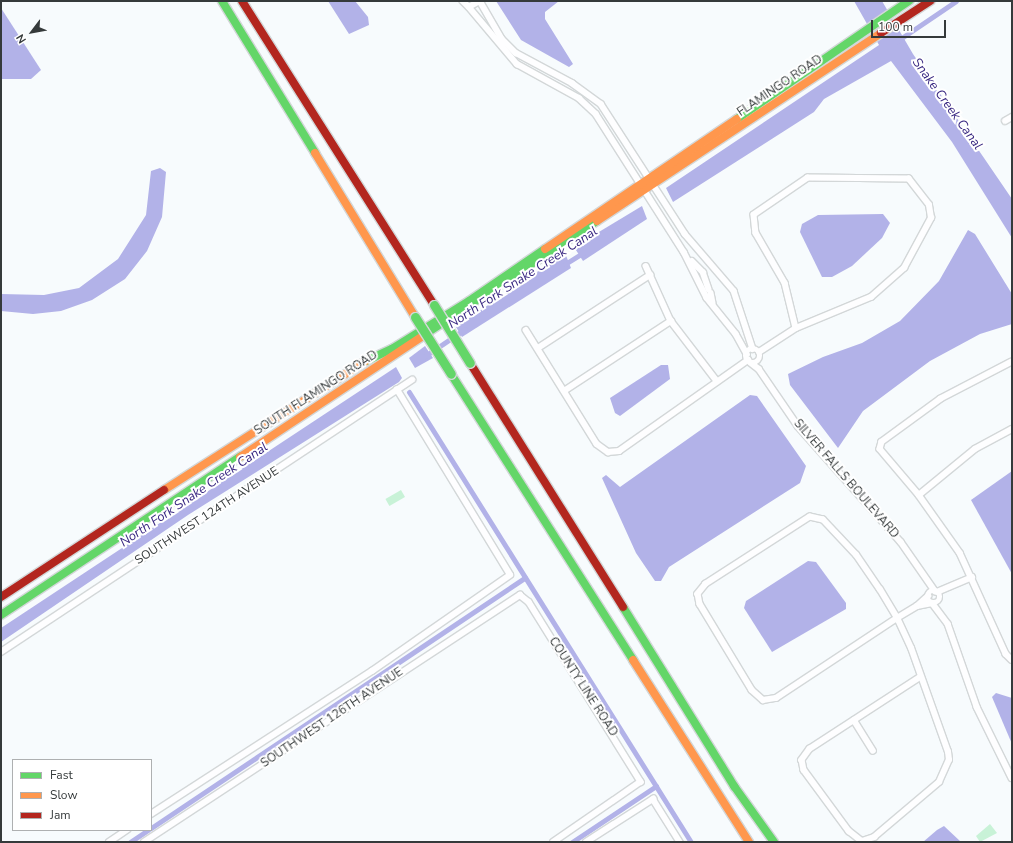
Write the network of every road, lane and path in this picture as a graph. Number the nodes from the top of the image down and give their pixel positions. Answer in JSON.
{"nodes":[{"id":1,"x":222,"y":1,"type":"edge"},
{"id":2,"x":242,"y":1,"type":"edge"},
{"id":3,"x":463,"y":1,"type":"edge"},
{"id":4,"x":480,"y":1,"type":"edge"},
{"id":5,"x":909,"y":1,"type":"edge"},
{"id":6,"x":930,"y":1,"type":"edge"},
{"id":7,"x":469,"y":7,"type":"junction"},
{"id":8,"x":529,"y":62,"type":"junction"},
{"id":9,"x":525,"y":70,"type":"junction"},
{"id":10,"x":1012,"y":117,"type":"edge"},
{"id":11,"x":1005,"y":121,"type":"dead end"},
{"id":12,"x":651,"y":181,"type":"junction"},
{"id":13,"x":642,"y":187,"type":"junction"},
{"id":14,"x":684,"y":252,"type":"junction"},
{"id":15,"x":646,"y":266,"type":"dead end"},
{"id":16,"x":650,"y":275,"type":"junction"},
{"id":17,"x":713,"y":303,"type":"junction"},
{"id":18,"x":671,"y":321,"type":"junction"},
{"id":19,"x":796,"y":328,"type":"junction"},
{"id":20,"x":526,"y":330,"type":"dead end"},
{"id":21,"x":538,"y":348,"type":"junction"},
{"id":22,"x":757,"y":352,"type":"junction"},
{"id":23,"x":747,"y":354,"type":"junction"},
{"id":24,"x":749,"y":362,"type":"junction"},
{"id":25,"x":1012,"y":362,"type":"edge"},
{"id":26,"x":767,"y":379,"type":"junction"},
{"id":27,"x":412,"y":380,"type":"dead end"},
{"id":28,"x":717,"y":381,"type":"junction"},
{"id":29,"x":397,"y":390,"type":"junction"},
{"id":30,"x":564,"y":391,"type":"junction"},
{"id":31,"x":1012,"y":429,"type":"edge"},
{"id":32,"x":919,"y":495,"type":"junction"},
{"id":33,"x":972,"y":577,"type":"junction"},
{"id":34,"x":924,"y":580,"type":"junction"},
{"id":35,"x":520,"y":595,"type":"joint"},
{"id":36,"x":928,"y":595,"type":"junction"},
{"id":37,"x":938,"y":595,"type":"junction"},
{"id":38,"x":1,"y":597,"type":"edge"},
{"id":39,"x":933,"y":604,"type":"junction"},
{"id":40,"x":917,"y":606,"type":"junction"},
{"id":41,"x":1,"y":615,"type":"edge"},
{"id":42,"x":943,"y":615,"type":"junction"},
{"id":43,"x":897,"y":618,"type":"junction"},
{"id":44,"x":1,"y":652,"type":"edge"},
{"id":45,"x":1012,"y":660,"type":"edge"},
{"id":46,"x":921,"y":677,"type":"junction"},
{"id":47,"x":854,"y":720,"type":"junction"},
{"id":48,"x":873,"y":750,"type":"dead end"},
{"id":49,"x":1012,"y":778,"type":"edge"},
{"id":50,"x":152,"y":813,"type":"edge"},
{"id":51,"x":126,"y":831,"type":"edge"},
{"id":52,"x":109,"y":842,"type":"edge"},
{"id":53,"x":144,"y":842,"type":"edge"},
{"id":54,"x":554,"y":842,"type":"edge"},
{"id":55,"x":586,"y":842,"type":"edge"},
{"id":56,"x":680,"y":842,"type":"edge"},
{"id":57,"x":749,"y":842,"type":"edge"},
{"id":58,"x":774,"y":842,"type":"edge"},
{"id":59,"x":862,"y":842,"type":"edge"}],
"edges":[{"from":1,"to":57,"type":"main road","bridge":true},
{"from":2,"to":58,"type":"main road","bridge":true},
{"from":3,"to":7,"type":"street"},
{"from":4,"to":7,"type":"street"},
{"from":4,"to":8,"type":"street","name":"SILVER FALLS BOULEVARD"},
{"from":5,"to":12,"type":"main road","name":"FLAMINGO ROAD"},
{"from":6,"to":12,"type":"main road","name":"FLAMINGO ROAD"},
{"from":7,"to":9,"type":"street"},
{"from":8,"to":9,"type":"street"},
{"from":8,"to":12,"type":"street","name":"SILVER FALLS BOULEVARD"},
{"from":9,"to":13,"type":"street"},
{"from":10,"to":11,"type":"street"},
{"from":12,"to":13,"type":"main road","name":"FLAMINGO ROAD"},
{"from":12,"to":22,"type":"street","name":"SILVER FALLS BOULEVARD"},
{"from":13,"to":14,"type":"street"},
{"from":13,"to":38,"type":"main road","name":"SOUTH FLAMINGO ROAD"},
{"from":13,"to":41,"type":"main road","name":"SOUTH FLAMINGO ROAD"},
{"from":14,"to":17,"type":"street"},
{"from":14,"to":17,"type":"street"},
{"from":15,"to":16,"type":"street"},
{"from":16,"to":18,"type":"street"},
{"from":16,"to":21,"type":"street"},
{"from":17,"to":23,"type":"street"},
{"from":18,"to":28,"type":"street"},
{"from":18,"to":30,"type":"street"},
{"from":19,"to":19,"type":"street"},
{"from":19,"to":22,"type":"street"},
{"from":20,"to":21,"type":"street"},
{"from":21,"to":30,"type":"street"},
{"from":22,"to":23,"type":"street"},
{"from":22,"to":24,"type":"street"},
{"from":22,"to":26,"type":"street","name":"SILVER FALLS BOULEVARD"},
{"from":23,"to":24,"type":"street"},
{"from":24,"to":26,"type":"street","name":"SILVER FALLS BOULEVARD"},
{"from":24,"to":28,"type":"street"},
{"from":25,"to":32,"type":"street"},
{"from":26,"to":34,"type":"street","name":"SILVER FALLS BOULEVARD"},
{"from":27,"to":29,"type":"street","name":"SOUTHWEST 124TH AVENUE"},
{"from":28,"to":30,"type":"street"},
{"from":29,"to":44,"type":"street","name":"SOUTHWEST 124TH AVENUE"},
{"from":29,"to":50,"type":"street","name":"SOUTHWEST 126TH AVENUE"},
{"from":31,"to":32,"type":"street"},
{"from":32,"to":33,"type":"street"},
{"from":33,"to":37,"type":"street"},
{"from":33,"to":45,"type":"street"},
{"from":34,"to":36,"type":"street","name":"SILVER FALLS BOULEVARD"},
{"from":34,"to":37,"type":"street","name":"SILVER FALLS BOULEVARD"},
{"from":35,"to":53,"type":"street","name":"SOUTHWEST 126TH AVENUE"},
{"from":35,"to":54,"type":"street","name":"COUNTY LINE ROAD"},
{"from":36,"to":37,"type":"street"},
{"from":36,"to":39,"type":"street","name":"SILVER FALLS BOULEVARD"},
{"from":36,"to":40,"type":"street"},
{"from":37,"to":39,"type":"street"},
{"from":37,"to":42,"type":"street","name":"SILVER FALLS BOULEVARD"},
{"from":39,"to":40,"type":"street"},
{"from":39,"to":42,"type":"street","name":"SILVER FALLS BOULEVARD"},
{"from":40,"to":43,"type":"street"},
{"from":42,"to":49,"type":"street","name":"SILVER FALLS BOULEVARD"},
{"from":43,"to":43,"type":"street"},
{"from":43,"to":46,"type":"street"},
{"from":46,"to":47,"type":"street"},
{"from":46,"to":59,"type":"street"},
{"from":47,"to":48,"type":"street"},
{"from":47,"to":59,"type":"street"},
{"from":51,"to":52,"type":"street"},
{"from":55,"to":56,"type":"street"}]}
